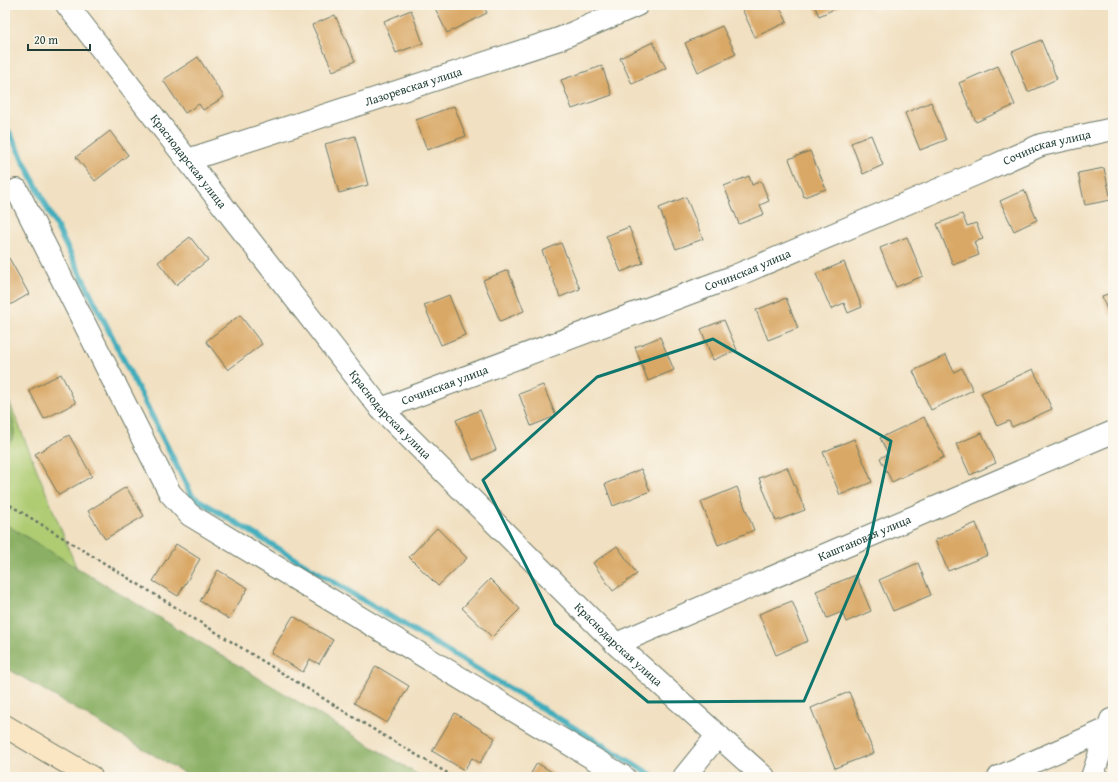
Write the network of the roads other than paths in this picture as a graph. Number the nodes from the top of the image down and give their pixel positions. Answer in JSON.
{"nodes":[{"id":1,"x":67,"y":5,"type":"edge"},
{"id":2,"x":637,"y":5,"type":"edge"},
{"id":3,"x":1113,"y":129,"type":"edge"},
{"id":4,"x":188,"y":160,"type":"junction"},
{"id":5,"x":17,"y":190,"type":"dead end"},
{"id":6,"x":381,"y":409,"type":"junction"},
{"id":7,"x":1113,"y":432,"type":"edge"},
{"id":8,"x":616,"y":644,"type":"junction"},
{"id":9,"x":1112,"y":722,"type":"edge"},
{"id":10,"x":5,"y":726,"type":"edge"},
{"id":11,"x":718,"y":735,"type":"junction"},
{"id":12,"x":91,"y":777,"type":"edge"},
{"id":13,"x":624,"y":777,"type":"edge"},
{"id":14,"x":684,"y":777,"type":"edge"},
{"id":15,"x":764,"y":777,"type":"edge"},
{"id":16,"x":999,"y":777,"type":"edge"},
{"id":17,"x":1092,"y":777,"type":"edge"}],
"edges":[{"from":1,"to":4,"type":"street","name":"Краснодарская улица"},
{"from":2,"to":4,"type":"street","name":"Лазоревская улица"},
{"from":3,"to":6,"type":"street","name":"Сочинская улица"},
{"from":4,"to":6,"type":"street","name":"Краснодарская улица"},
{"from":5,"to":13,"type":"street"},
{"from":6,"to":8,"type":"street","name":"Краснодарская улица"},
{"from":7,"to":8,"type":"street","name":"Каштановая улица"},
{"from":8,"to":11,"type":"street","name":"Краснодарская улица"},
{"from":9,"to":16,"type":"street"},
{"from":9,"to":17,"type":"street"},
{"from":10,"to":12,"type":"main road"},
{"from":11,"to":14,"type":"street"},
{"from":11,"to":15,"type":"street","name":"Краснодарская улица"}]}
